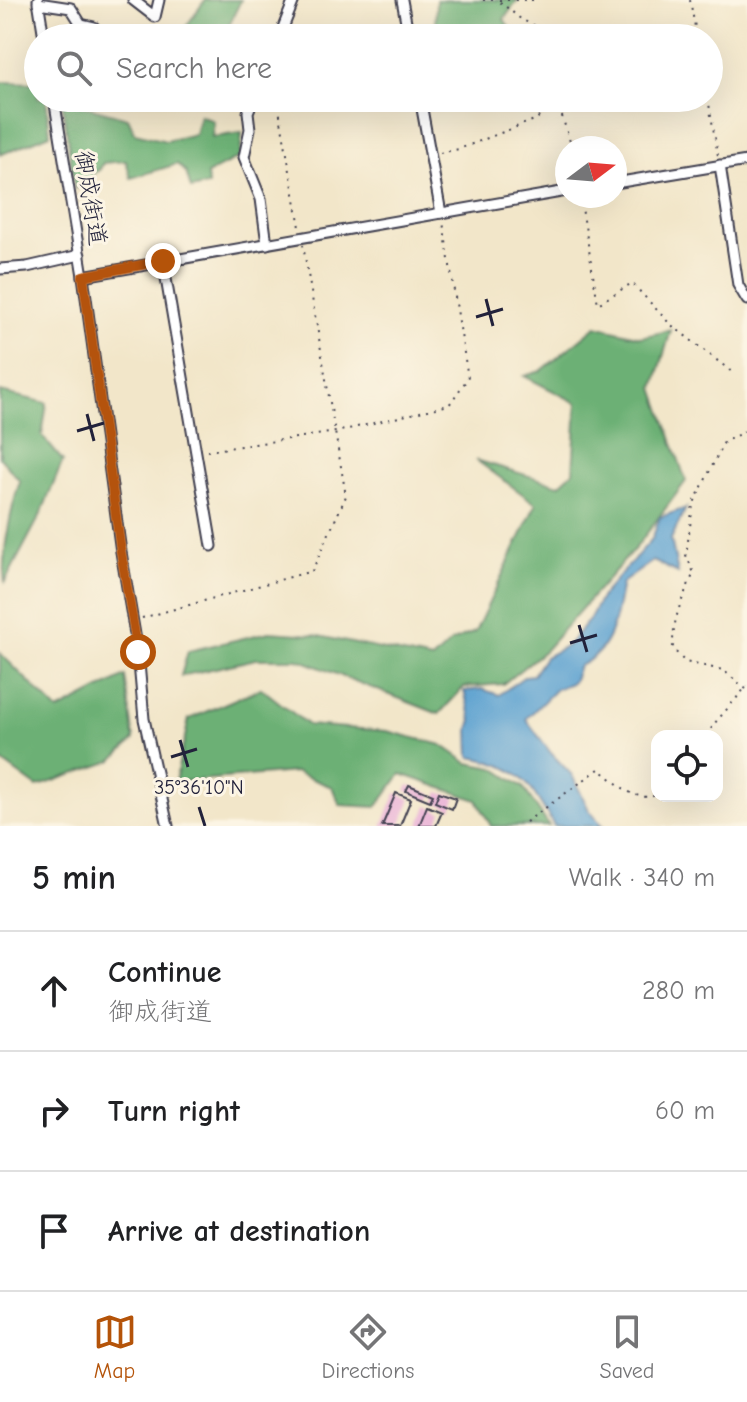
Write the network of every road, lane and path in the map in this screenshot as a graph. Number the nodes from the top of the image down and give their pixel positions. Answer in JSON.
{"nodes":[{"id":1,"x":133,"y":0,"type":"edge"},
{"id":2,"x":159,"y":0,"type":"edge"},
{"id":3,"x":294,"y":0,"type":"edge"},
{"id":4,"x":402,"y":0,"type":"edge"},
{"id":5,"x":483,"y":0,"type":"edge"},
{"id":6,"x":536,"y":0,"type":"edge"},
{"id":7,"x":690,"y":0,"type":"edge"},
{"id":8,"x":38,"y":1,"type":"edge"},
{"id":9,"x":500,"y":2,"type":"edge"},
{"id":10,"x":42,"y":24,"type":"edge"},
{"id":11,"x":81,"y":24,"type":"edge"},
{"id":12,"x":285,"y":24,"type":"edge"},
{"id":13,"x":406,"y":24,"type":"edge"},
{"id":14,"x":531,"y":24,"type":"edge"},
{"id":15,"x":694,"y":24,"type":"edge"},
{"id":16,"x":56,"y":112,"type":"edge"},
{"id":17,"x":248,"y":112,"type":"edge"},
{"id":18,"x":280,"y":112,"type":"edge"},
{"id":19,"x":423,"y":112,"type":"edge"},
{"id":20,"x":544,"y":112,"type":"edge"},
{"id":21,"x":560,"y":112,"type":"edge"},
{"id":22,"x":711,"y":112,"type":"edge"},
{"id":23,"x":568,"y":136,"type":"edge"},
{"id":24,"x":431,"y":155,"type":"junction"},
{"id":25,"x":747,"y":161,"type":"edge"},
{"id":26,"x":720,"y":165,"type":"junction"},
{"id":27,"x":627,"y":181,"type":"edge"},
{"id":28,"x":555,"y":193,"type":"edge"},
{"id":29,"x":582,"y":208,"type":"edge"},
{"id":30,"x":441,"y":213,"type":"junction"},
{"id":31,"x":302,"y":238,"type":"junction"},
{"id":32,"x":267,"y":244,"type":"junction"},
{"id":33,"x":80,"y":255,"type":"junction"},
{"id":34,"x":163,"y":261,"type":"junction"},
{"id":35,"x":0,"y":269,"type":"edge"},
{"id":36,"x":83,"y":276,"type":"junction"},
{"id":37,"x":747,"y":300,"type":"edge"},
{"id":38,"x":732,"y":372,"type":"dead end"},
{"id":39,"x":747,"y":430,"type":"edge"},
{"id":40,"x":336,"y":432,"type":"junction"},
{"id":41,"x":196,"y":453,"type":"junction"},
{"id":42,"x":212,"y":546,"type":"dead end"},
{"id":43,"x":133,"y":621,"type":"junction"},
{"id":44,"x":746,"y":688,"type":"edge"},
{"id":45,"x":710,"y":730,"type":"edge"},
{"id":46,"x":651,"y":797,"type":"edge"},
{"id":47,"x":526,"y":822,"type":"dead end"},
{"id":48,"x":168,"y":826,"type":"edge"}],
"edges":[{"from":1,"to":2,"type":"street"},
{"from":3,"to":12,"type":"street"},
{"from":4,"to":13,"type":"street"},
{"from":5,"to":9,"type":"path"},
{"from":6,"to":9,"type":"path"},
{"from":7,"to":15,"type":"path"},
{"from":8,"to":10,"type":"street"},
{"from":8,"to":11,"type":"street"},
{"from":9,"to":14,"type":"path"},
{"from":16,"to":33,"type":"street","name":"御成街道"},
{"from":17,"to":32,"type":"street"},
{"from":18,"to":31,"type":"path"},
{"from":19,"to":24,"type":"street"},
{"from":20,"to":24,"type":"path"},
{"from":21,"to":23,"type":"path"},
{"from":22,"to":26,"type":"path"},
{"from":24,"to":30,"type":"street"},
{"from":25,"to":26,"type":"street"},
{"from":26,"to":27,"type":"street"},
{"from":26,"to":37,"type":"street"},
{"from":28,"to":30,"type":"street"},
{"from":29,"to":38,"type":"path"},
{"from":30,"to":31,"type":"street"},
{"from":30,"to":40,"type":"path"},
{"from":31,"to":32,"type":"street"},
{"from":31,"to":40,"type":"path"},
{"from":32,"to":34,"type":"street"},
{"from":33,"to":35,"type":"street"},
{"from":33,"to":36,"type":"street","name":"御成街道"},
{"from":34,"to":36,"type":"street"},
{"from":34,"to":41,"type":"street"},
{"from":36,"to":43,"type":"street","name":"御成街道"},
{"from":39,"to":44,"type":"path"},
{"from":40,"to":41,"type":"path"},
{"from":40,"to":43,"type":"path"},
{"from":41,"to":42,"type":"street"},
{"from":43,"to":48,"type":"street","name":"御成街道"},
{"from":44,"to":45,"type":"path"},
{"from":46,"to":47,"type":"path"}]}
